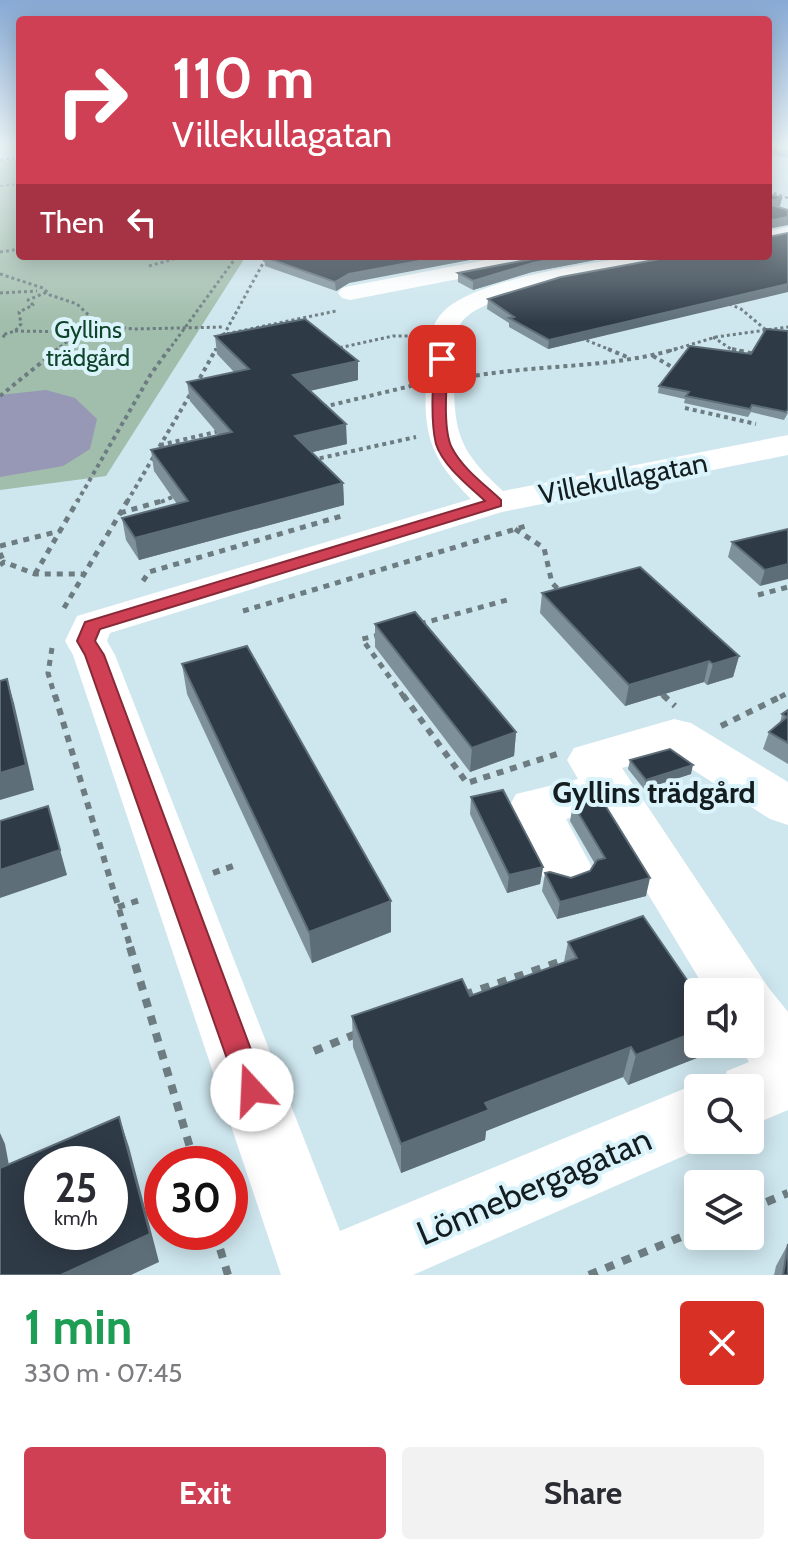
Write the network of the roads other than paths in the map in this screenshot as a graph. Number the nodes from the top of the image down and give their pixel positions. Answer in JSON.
{"nodes":[{"id":1,"x":518,"y":260,"type":"edge"},
{"id":2,"x":652,"y":260,"type":"edge"},
{"id":3,"x":494,"y":265,"type":"junction"},
{"id":4,"x":530,"y":285,"type":"junction"},
{"id":5,"x":350,"y":293,"type":"dead end"},
{"id":6,"x":777,"y":435,"type":"edge"},
{"id":7,"x":505,"y":516,"type":"junction"},
{"id":8,"x":603,"y":774,"type":"junction"},
{"id":9,"x":788,"y":806,"type":"edge"},
{"id":10,"x":567,"y":871,"type":"dead end"},
{"id":11,"x":731,"y":978,"type":"edge"},
{"id":12,"x":764,"y":1030,"type":"edge"},
{"id":13,"x":788,"y":1067,"type":"edge"},
{"id":14,"x":788,"y":1078,"type":"edge"},
{"id":15,"x":764,"y":1088,"type":"edge"},
{"id":16,"x":684,"y":1122,"type":"edge"},
{"id":17,"x":319,"y":1275,"type":"edge"},
{"id":18,"x":326,"y":1275,"type":"edge"}],
"edges":[{"from":1,"to":3,"type":"street"},
{"from":2,"to":4,"type":"street"},
{"from":3,"to":4,"type":"street"},
{"from":3,"to":5,"type":"street"},
{"from":4,"to":7,"type":"street"},
{"from":6,"to":7,"type":"street","name":"Villekullagatan"},
{"from":7,"to":17,"type":"street","name":"Villekullagatan"},
{"from":8,"to":9,"type":"street"},
{"from":8,"to":10,"type":"street"},
{"from":8,"to":11,"type":"street"},
{"from":12,"to":13,"type":"street"},
{"from":14,"to":15,"type":"street"},
{"from":16,"to":18,"type":"street","name":"Lönnebergagatan"}]}
